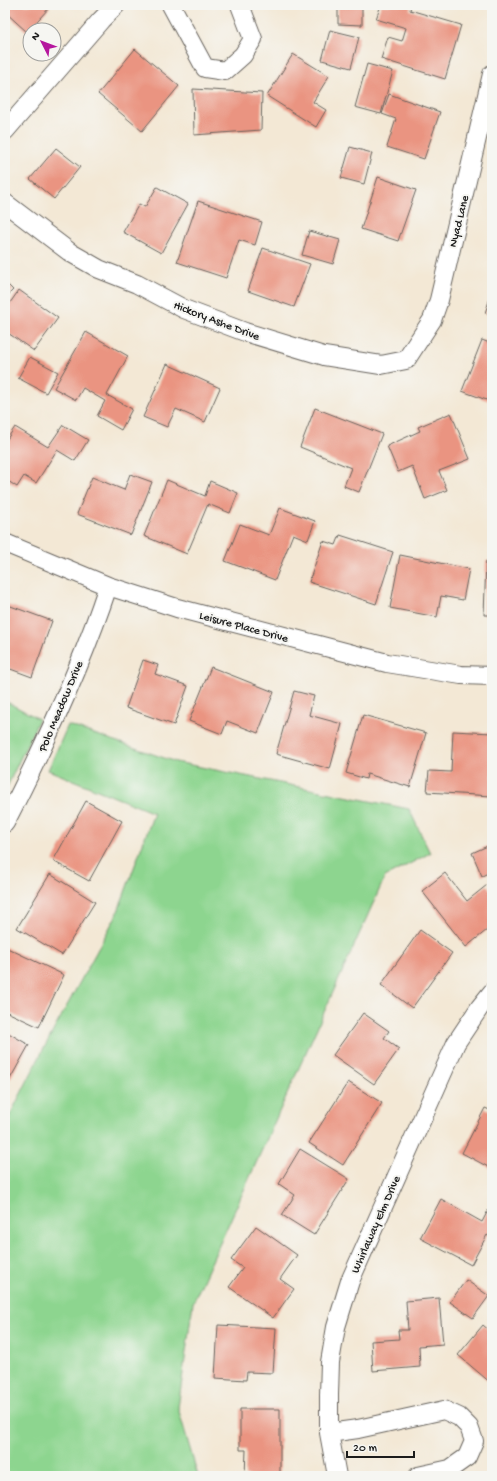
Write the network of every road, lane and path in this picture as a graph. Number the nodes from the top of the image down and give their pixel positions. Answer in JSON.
{"nodes":[{"id":1,"x":116,"y":5,"type":"edge"},
{"id":2,"x":171,"y":5,"type":"edge"},
{"id":3,"x":240,"y":5,"type":"edge"},
{"id":4,"x":492,"y":74,"type":"edge"},
{"id":5,"x":5,"y":131,"type":"edge"},
{"id":6,"x":5,"y":203,"type":"edge"},
{"id":7,"x":406,"y":360,"type":"joint"},
{"id":8,"x":5,"y":543,"type":"edge"},
{"id":9,"x":108,"y":586,"type":"junction"},
{"id":10,"x":492,"y":676,"type":"edge"},
{"id":11,"x":5,"y":823,"type":"edge"},
{"id":12,"x":492,"y":992,"type":"edge"},
{"id":13,"x":329,"y":1433,"type":"junction"},
{"id":14,"x":337,"y":1476,"type":"edge"},
{"id":15,"x":418,"y":1476,"type":"edge"}],
"edges":[{"from":1,"to":5,"type":"street"},
{"from":2,"to":3,"type":"street"},
{"from":4,"to":7,"type":"street","name":"Nyad Lane"},
{"from":6,"to":7,"type":"street","name":"Hickory Ashe Drive"},
{"from":8,"to":9,"type":"street","name":"Leisure Place Drive"},
{"from":9,"to":10,"type":"street","name":"Leisure Place Drive"},
{"from":9,"to":11,"type":"street","name":"Polo Meadow Drive"},
{"from":12,"to":13,"type":"street","name":"Whirlaway Elm Drive"},
{"from":13,"to":14,"type":"street","name":"Whirlaway Elm Drive"},
{"from":13,"to":15,"type":"street"}]}
